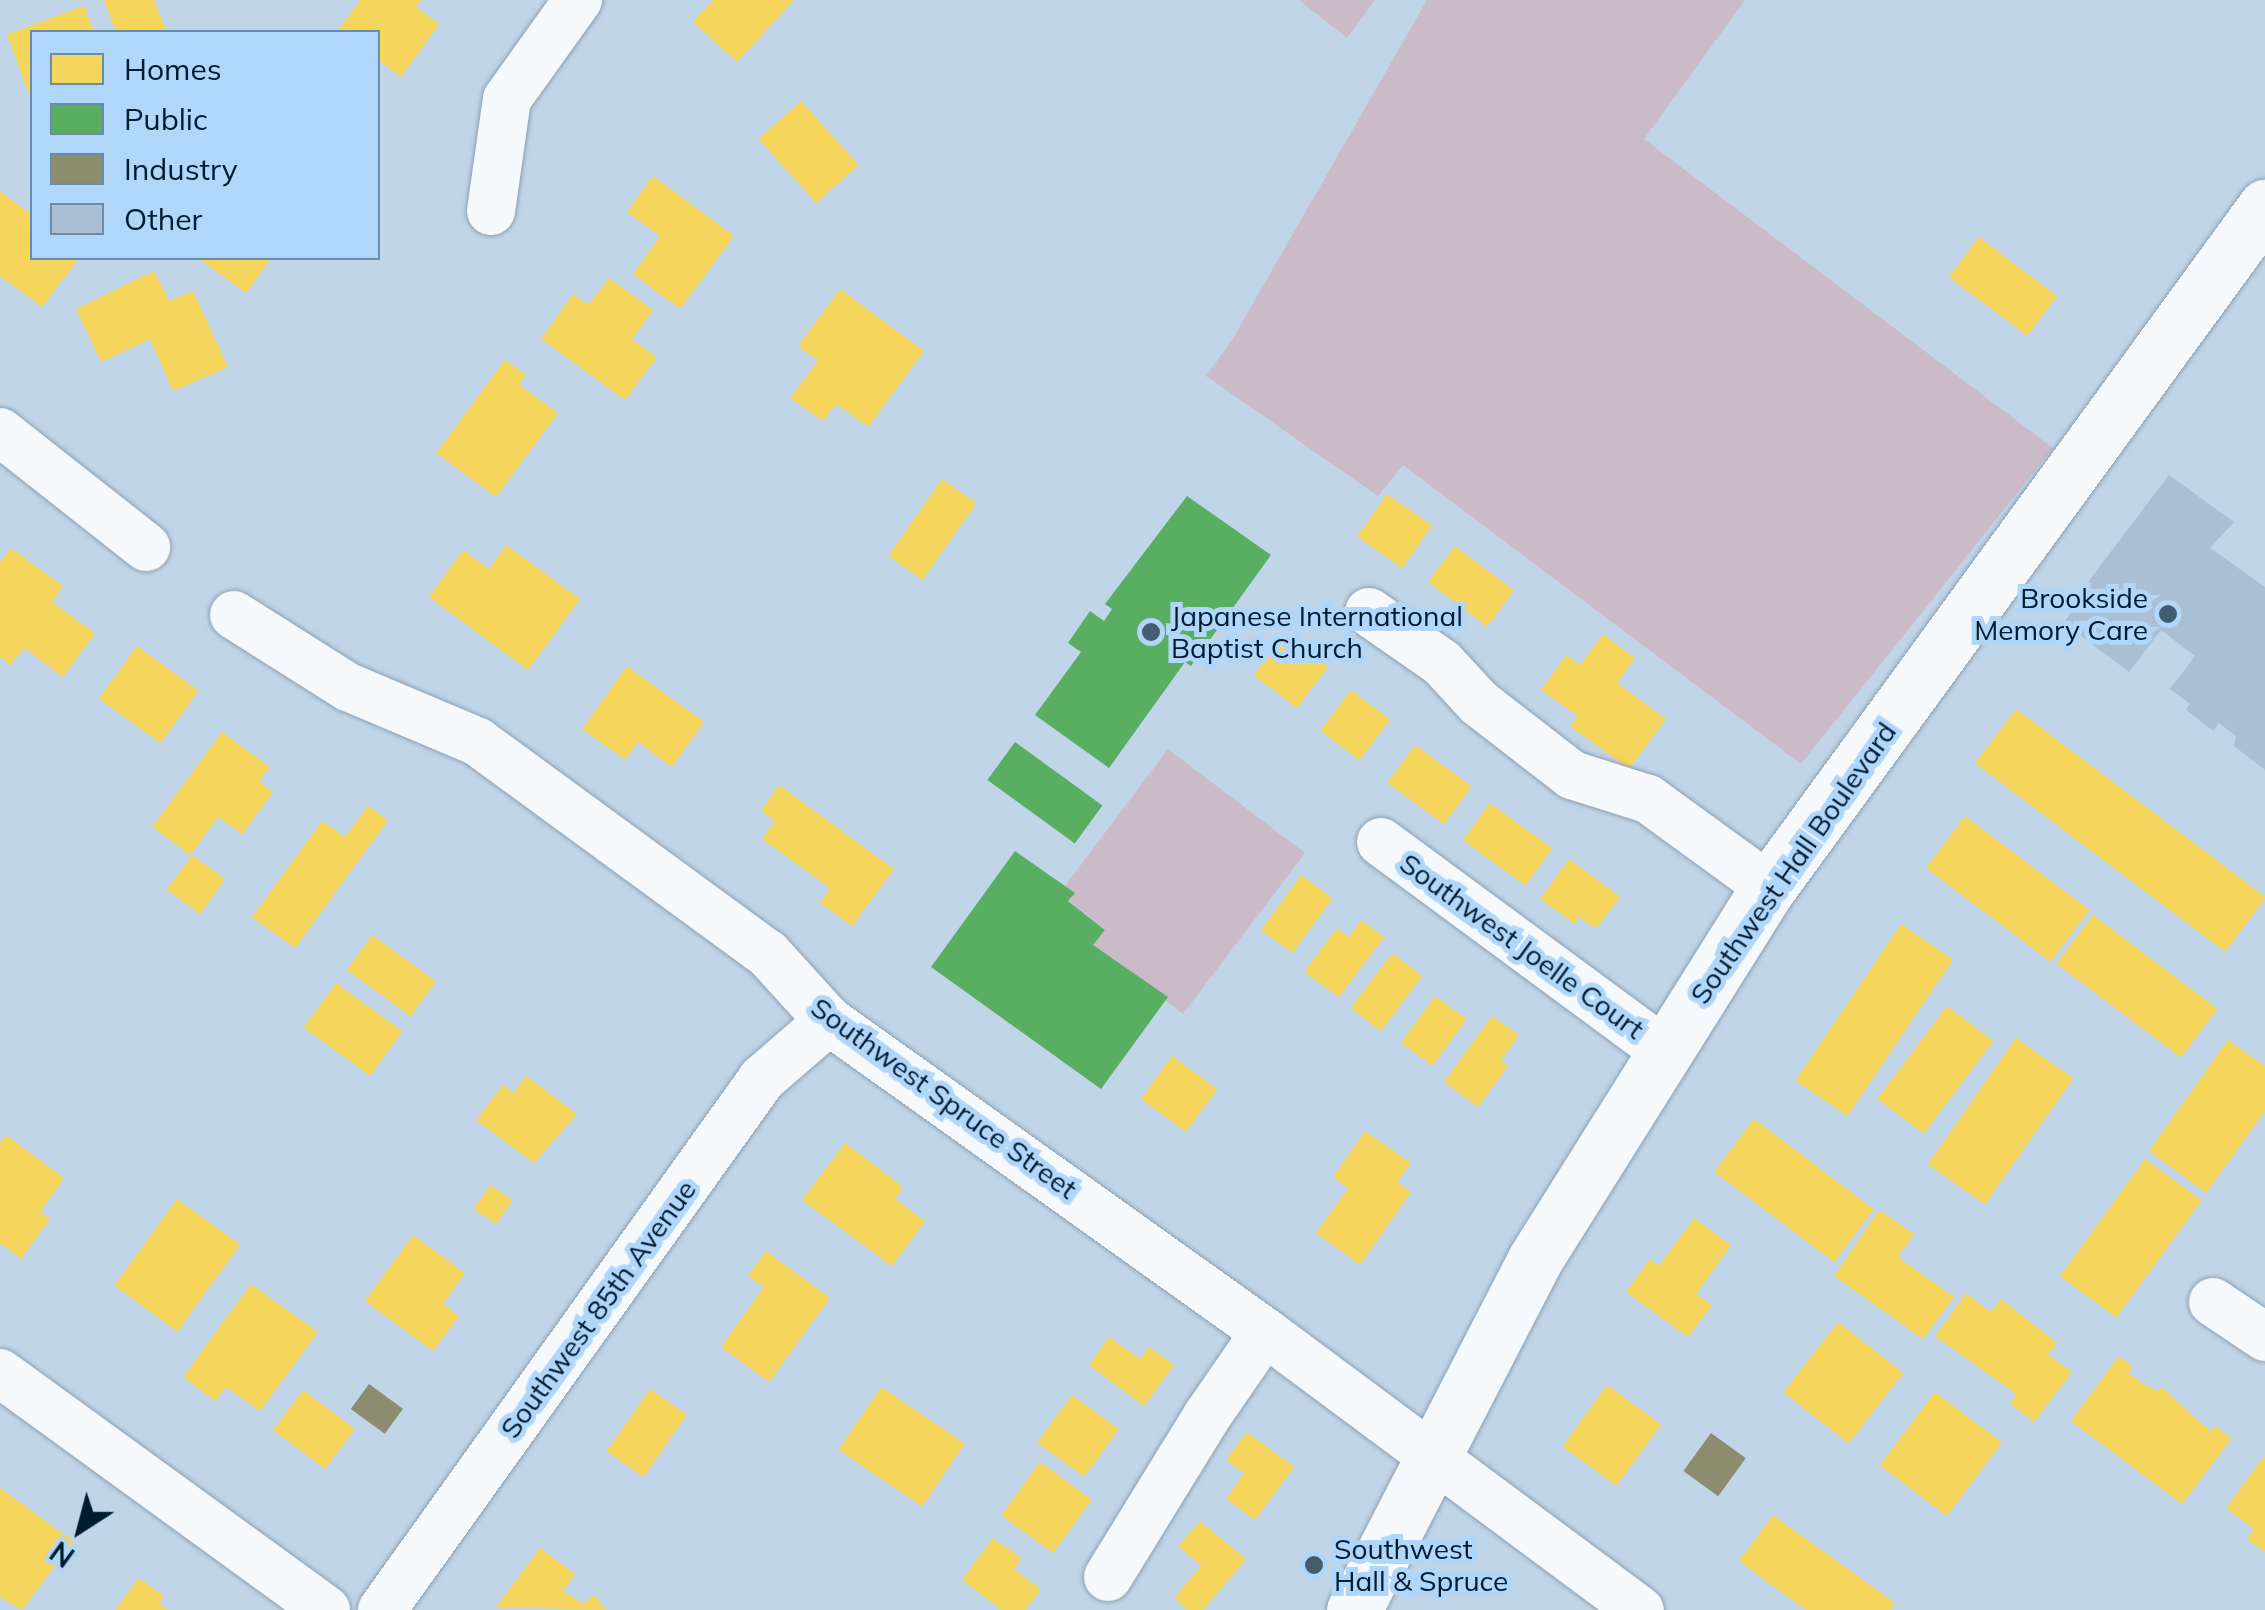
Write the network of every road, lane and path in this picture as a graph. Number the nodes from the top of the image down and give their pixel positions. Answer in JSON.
{"nodes":[{"id":1,"x":578,"y":0,"type":"edge"},
{"id":2,"x":2265,"y":207,"type":"edge"},
{"id":3,"x":491,"y":211,"type":"dead end"},
{"id":4,"x":0,"y":432,"type":"edge"},
{"id":5,"x":146,"y":547,"type":"dead end"},
{"id":6,"x":1369,"y":612,"type":"dead end"},
{"id":7,"x":234,"y":615,"type":"dead end"},
{"id":8,"x":1381,"y":842,"type":"dead end"},
{"id":9,"x":1769,"y":887,"type":"junction"},
{"id":10,"x":829,"y":1021,"type":"junction"},
{"id":11,"x":1664,"y":1051,"type":"junction"},
{"id":12,"x":2213,"y":1302,"type":"dead end"},
{"id":13,"x":1266,"y":1332,"type":"junction"},
{"id":14,"x":2265,"y":1337,"type":"edge"},
{"id":15,"x":0,"y":1373,"type":"edge"},
{"id":16,"x":1432,"y":1458,"type":"junction"},
{"id":17,"x":1108,"y":1578,"type":"dead end"},
{"id":18,"x":326,"y":1610,"type":"edge"},
{"id":19,"x":382,"y":1610,"type":"edge"},
{"id":20,"x":1354,"y":1610,"type":"edge"},
{"id":21,"x":1640,"y":1610,"type":"edge"}],
"edges":[{"from":1,"to":3,"type":"street"},
{"from":2,"to":9,"type":"main road","name":"Southwest Hall Boulevard"},
{"from":4,"to":5,"type":"street"},
{"from":6,"to":9,"type":"street"},
{"from":7,"to":10,"type":"street","name":"Southwest Spruce Street"},
{"from":8,"to":11,"type":"street","name":"Southwest Joelle Court"},
{"from":9,"to":11,"type":"main road","name":"Southwest Hall Boulevard"},
{"from":10,"to":13,"type":"street","name":"Southwest Spruce Street"},
{"from":10,"to":19,"type":"street","name":"Southwest 85th Avenue"},
{"from":11,"to":16,"type":"main road","name":"Southwest Hall Boulevard"},
{"from":12,"to":14,"type":"street"},
{"from":13,"to":16,"type":"street","name":"Southwest Spruce Street"},
{"from":13,"to":17,"type":"street"},
{"from":15,"to":18,"type":"street"},
{"from":16,"to":20,"type":"main road","name":"Southwest Hall Boulevard"},
{"from":16,"to":21,"type":"street","name":"Southwest Spruce Street"}]}
